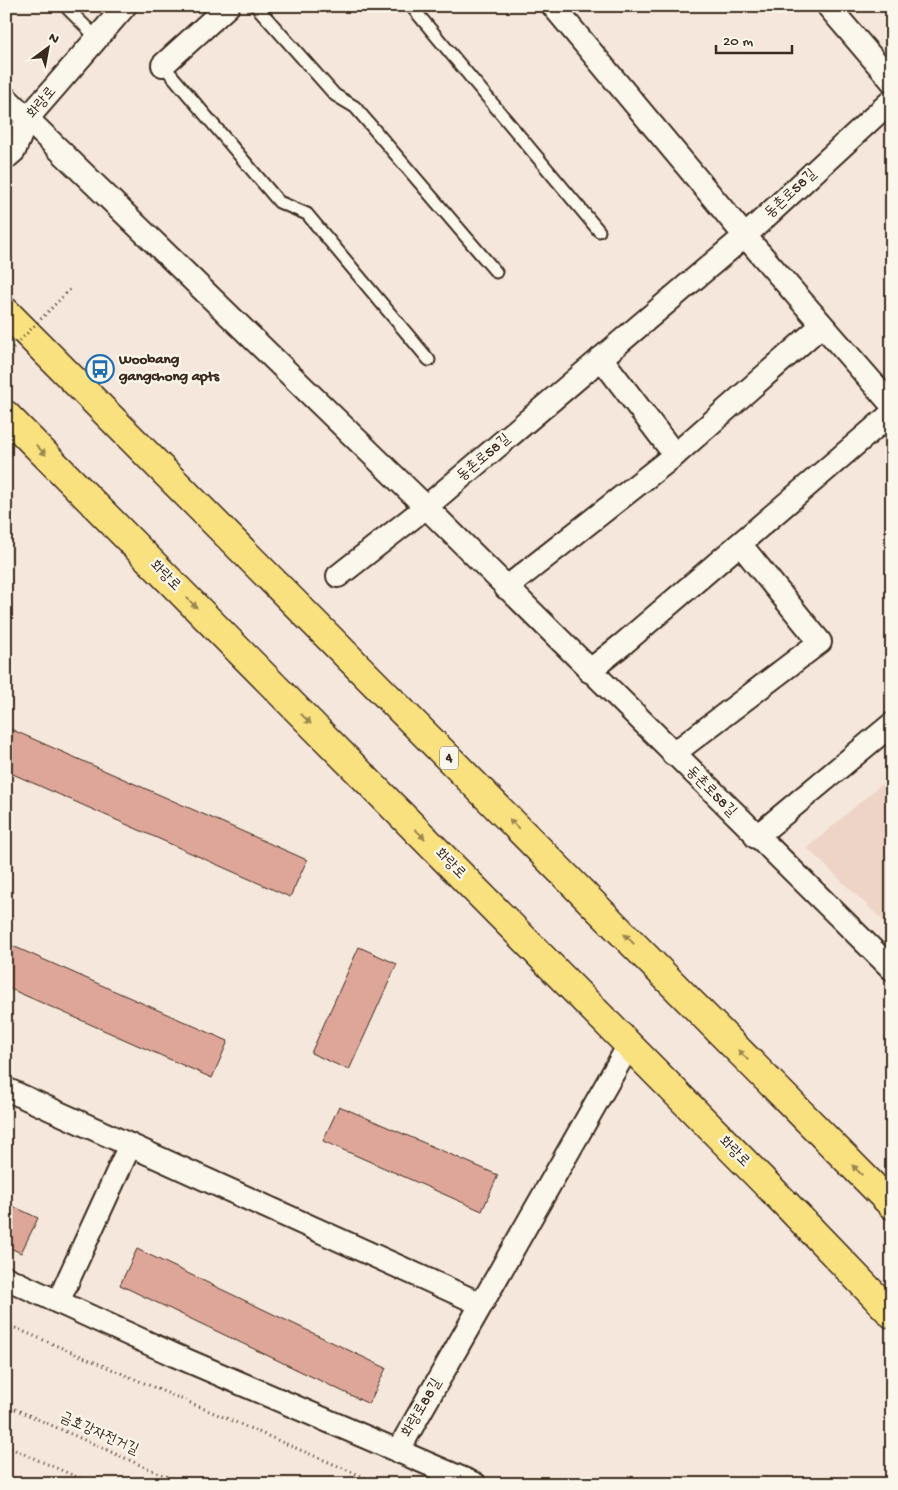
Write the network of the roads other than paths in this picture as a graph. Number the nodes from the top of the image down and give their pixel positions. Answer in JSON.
{"nodes":[{"id":1,"x":66,"y":6,"type":"edge"},
{"id":2,"x":125,"y":6,"type":"edge"},
{"id":3,"x":228,"y":6,"type":"edge"},
{"id":4,"x":256,"y":6,"type":"edge"},
{"id":5,"x":411,"y":6,"type":"edge"},
{"id":6,"x":553,"y":6,"type":"edge"},
{"id":7,"x":828,"y":6,"type":"edge"},
{"id":8,"x":97,"y":38,"type":"junction"},
{"id":9,"x":163,"y":65,"type":"joint"},
{"id":10,"x":892,"y":81,"type":"edge"},
{"id":11,"x":6,"y":98,"type":"edge"},
{"id":12,"x":892,"y":100,"type":"edge"},
{"id":13,"x":27,"y":119,"type":"junction"},
{"id":14,"x":6,"y":158,"type":"edge"},
{"id":15,"x":600,"y":230,"type":"dead end"},
{"id":16,"x":745,"y":236,"type":"junction"},
{"id":17,"x":496,"y":272,"type":"dead end"},
{"id":18,"x":6,"y":312,"type":"edge"},
{"id":19,"x":822,"y":325,"type":"junction"},
{"id":20,"x":601,"y":358,"type":"junction"},
{"id":21,"x":429,"y":360,"type":"dead end"},
{"id":22,"x":892,"y":405,"type":"edge"},
{"id":23,"x":892,"y":413,"type":"edge"},
{"id":24,"x":6,"y":415,"type":"edge"},
{"id":25,"x":675,"y":456,"type":"junction"},
{"id":26,"x":426,"y":507,"type":"junction"},
{"id":27,"x":740,"y":544,"type":"junction"},
{"id":28,"x":338,"y":576,"type":"dead end"},
{"id":29,"x":506,"y":588,"type":"junction"},
{"id":30,"x":589,"y":671,"type":"junction"},
{"id":31,"x":892,"y":724,"type":"edge"},
{"id":32,"x":673,"y":754,"type":"junction"},
{"id":33,"x":756,"y":836,"type":"junction"},
{"id":34,"x":892,"y":969,"type":"edge"},
{"id":35,"x":628,"y":1045,"type":"junction"},
{"id":36,"x":6,"y":1089,"type":"edge"},
{"id":37,"x":130,"y":1144,"type":"junction"},
{"id":38,"x":892,"y":1205,"type":"edge"},
{"id":39,"x":6,"y":1278,"type":"edge"},
{"id":40,"x":58,"y":1302,"type":"junction"},
{"id":41,"x":481,"y":1304,"type":"junction"},
{"id":42,"x":892,"y":1314,"type":"edge"},
{"id":43,"x":398,"y":1451,"type":"junction"},
{"id":44,"x":475,"y":1484,"type":"edge"}],
"edges":[{"from":1,"to":8,"type":"lane"},
{"from":2,"to":8,"type":"street","name":"화랑로"},
{"from":3,"to":9,"type":"street"},
{"from":4,"to":17,"type":"lane"},
{"from":5,"to":15,"type":"lane"},
{"from":6,"to":16,"type":"street"},
{"from":7,"to":10,"type":"street"},
{"from":8,"to":13,"type":"street","name":"화랑로"},
{"from":9,"to":21,"type":"lane"},
{"from":11,"to":13,"type":"street"},
{"from":12,"to":16,"type":"street","name":"동촌로58길"},
{"from":13,"to":14,"type":"street","name":"화랑로"},
{"from":13,"to":26,"type":"street"},
{"from":16,"to":19,"type":"street"},
{"from":16,"to":20,"type":"street","name":"동촌로58길"},
{"from":38,"to":18,"type":"main road","number":"4","one_way":true},
{"from":19,"to":22,"type":"street"},
{"from":19,"to":25,"type":"street"},
{"from":20,"to":25,"type":"street"},
{"from":20,"to":26,"type":"street","name":"동촌로58길"},
{"from":23,"to":27,"type":"street"},
{"from":24,"to":35,"type":"main road","name":"화랑로","one_way":true},
{"from":25,"to":29,"type":"street"},
{"from":26,"to":28,"type":"street"},
{"from":26,"to":29,"type":"street","name":"동촌로58길"},
{"from":27,"to":30,"type":"street"},
{"from":27,"to":32,"type":"street"},
{"from":29,"to":30,"type":"street","name":"동촌로58길"},
{"from":30,"to":32,"type":"street","name":"동촌로58길"},
{"from":31,"to":33,"type":"street"},
{"from":32,"to":33,"type":"street","name":"동촌로58길"},
{"from":33,"to":34,"type":"street","name":"동촌로58길"},
{"from":35,"to":41,"type":"street","name":"화랑로88길"},
{"from":35,"to":42,"type":"main road","name":"화랑로"},
{"from":36,"to":37,"type":"street"},
{"from":37,"to":40,"type":"street"},
{"from":37,"to":41,"type":"street"},
{"from":39,"to":40,"type":"street","name":"화랑로88길"},
{"from":40,"to":43,"type":"street","name":"화랑로88길"},
{"from":41,"to":43,"type":"street","name":"화랑로88길"},
{"from":43,"to":44,"type":"street"}]}
